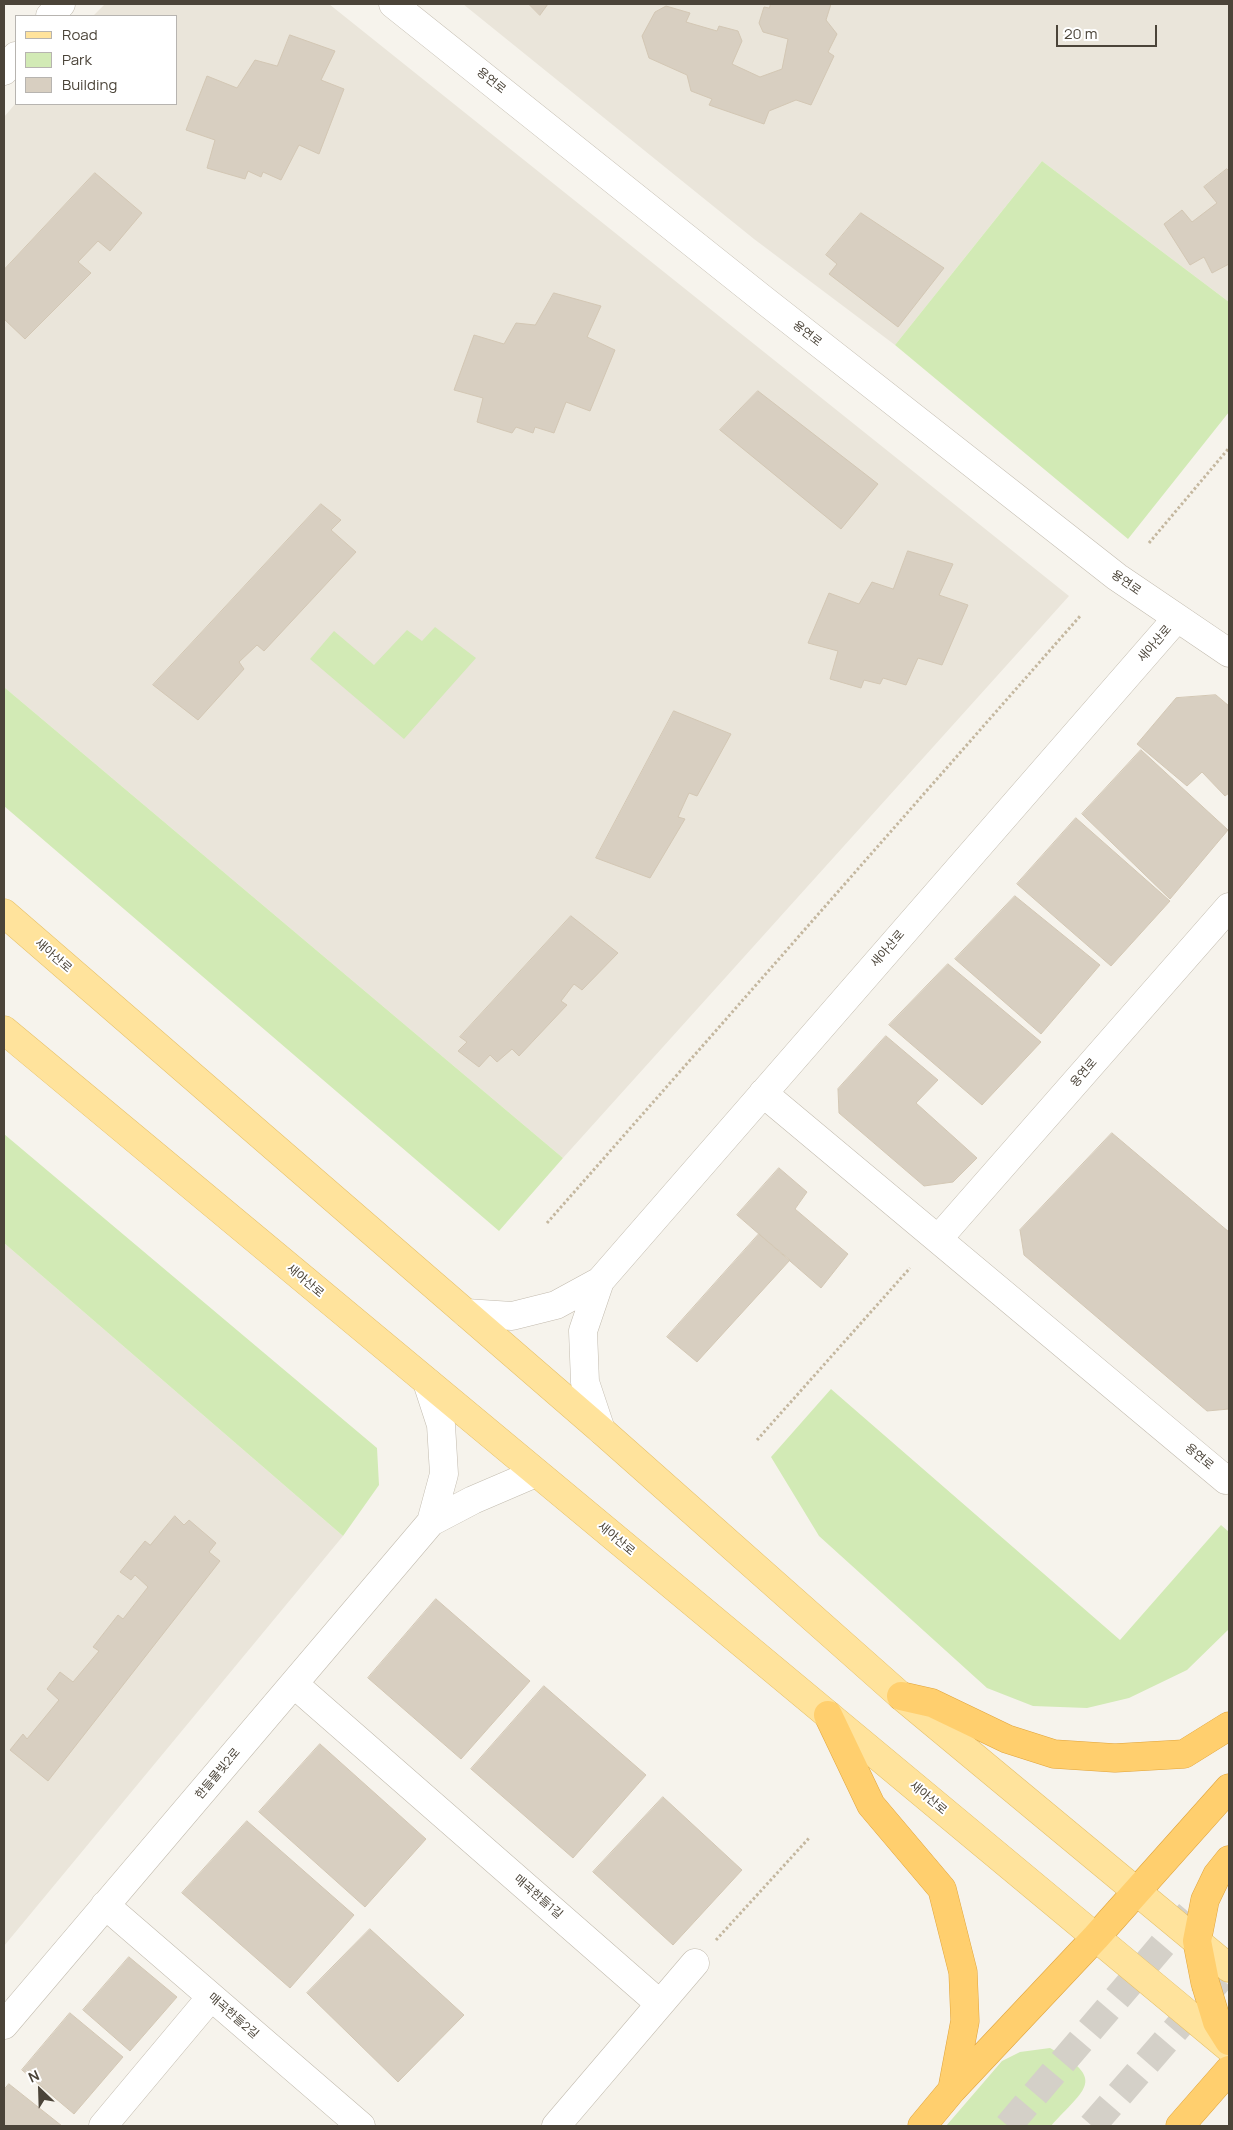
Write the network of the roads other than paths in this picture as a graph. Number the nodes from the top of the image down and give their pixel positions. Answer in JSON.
{"nodes":[{"id":1,"x":61,"y":4,"type":"edge"},
{"id":2,"x":393,"y":4,"type":"edge"},
{"id":3,"x":51,"y":15,"type":"edge"},
{"id":4,"x":15,"y":57,"type":"edge"},
{"id":5,"x":4,"y":71,"type":"edge"},
{"id":6,"x":1178,"y":618,"type":"junction"},
{"id":7,"x":1229,"y":653,"type":"edge"},
{"id":8,"x":1229,"y":907,"type":"edge"},
{"id":9,"x":4,"y":913,"type":"edge"},
{"id":10,"x":4,"y":1030,"type":"edge"},
{"id":11,"x":763,"y":1093,"type":"junction"},
{"id":12,"x":938,"y":1239,"type":"junction"},
{"id":13,"x":600,"y":1281,"type":"junction"},
{"id":14,"x":466,"y":1313,"type":"junction"},
{"id":15,"x":427,"y":1382,"type":"junction"},
{"id":16,"x":601,"y":1430,"type":"junction"},
{"id":17,"x":536,"y":1473,"type":"junction"},
{"id":18,"x":1229,"y":1477,"type":"edge"},
{"id":19,"x":431,"y":1522,"type":"junction"},
{"id":20,"x":294,"y":1684,"type":"junction"},
{"id":21,"x":901,"y":1696,"type":"junction"},
{"id":22,"x":828,"y":1715,"type":"junction"},
{"id":23,"x":1229,"y":1726,"type":"edge"},
{"id":24,"x":1229,"y":1788,"type":"edge"},
{"id":25,"x":1229,"y":1860,"type":"edge"},
{"id":26,"x":1137,"y":1891,"type":"junction"},
{"id":27,"x":105,"y":1906,"type":"junction"},
{"id":28,"x":1096,"y":1938,"type":"junction"},
{"id":29,"x":1197,"y":1941,"type":"junction"},
{"id":30,"x":696,"y":1963,"type":"road end"},
{"id":31,"x":1229,"y":1968,"type":"edge"},
{"id":32,"x":211,"y":1997,"type":"junction"},
{"id":33,"x":660,"y":2004,"type":"junction"},
{"id":34,"x":4,"y":2025,"type":"edge"},
{"id":35,"x":1229,"y":2041,"type":"edge"},
{"id":36,"x":1229,"y":2048,"type":"edge"},
{"id":37,"x":1229,"y":2070,"type":"edge"},
{"id":38,"x":952,"y":2090,"type":"junction"},
{"id":39,"x":103,"y":2126,"type":"edge"},
{"id":40,"x":361,"y":2126,"type":"edge"},
{"id":41,"x":556,"y":2126,"type":"edge"},
{"id":42,"x":922,"y":2126,"type":"edge"},
{"id":43,"x":1180,"y":2126,"type":"edge"}],
"edges":[{"from":1,"to":3,"type":"street"},
{"from":2,"to":6,"type":"street","name":"용연로"},
{"from":4,"to":5,"type":"street"},
{"from":6,"to":7,"type":"street","name":"용연로"},
{"from":6,"to":11,"type":"street","name":"새아산로"},
{"from":8,"to":12,"type":"street","name":"용연로"},
{"from":9,"to":14,"type":"main road","name":"새아산로"},
{"from":10,"to":15,"type":"main road","name":"새아산로"},
{"from":11,"to":12,"type":"street","name":"용연로"},
{"from":11,"to":13,"type":"street","name":"새아산로"},
{"from":12,"to":18,"type":"street","name":"용연로"},
{"from":13,"to":14,"type":"street","name":"새아산로"},
{"from":13,"to":16,"type":"street","name":"새아산로"},
{"from":14,"to":16,"type":"main road","name":"새아산로"},
{"from":15,"to":17,"type":"main road","name":"새아산로"},
{"from":15,"to":19,"type":"street"},
{"from":16,"to":21,"type":"main road","name":"새아산로"},
{"from":17,"to":19,"type":"street"},
{"from":17,"to":22,"type":"main road","name":"새아산로"},
{"from":19,"to":20,"type":"street","name":"한들물빛2로"},
{"from":20,"to":27,"type":"street","name":"한들물빛2로"},
{"from":20,"to":33,"type":"street","name":"매곡한들1길"},
{"from":21,"to":23,"type":"highway"},
{"from":21,"to":26,"type":"main road","name":"새아산로"},
{"from":22,"to":28,"type":"main road","name":"새아산로"},
{"from":22,"to":38,"type":"highway"},
{"from":24,"to":26,"type":"highway"},
{"from":25,"to":29,"type":"highway"},
{"from":26,"to":28,"type":"highway"},
{"from":26,"to":29,"type":"main road","name":"새아산로"},
{"from":27,"to":32,"type":"street","name":"매곡한들2길"},
{"from":27,"to":34,"type":"street","name":"한들물빛2로"},
{"from":28,"to":36,"type":"main road","name":"새아산로"},
{"from":28,"to":38,"type":"highway"},
{"from":29,"to":31,"type":"main road","name":"새아산로"},
{"from":29,"to":35,"type":"highway"},
{"from":30,"to":33,"type":"street"},
{"from":32,"to":39,"type":"street"},
{"from":32,"to":40,"type":"street","name":"매곡한들2길"},
{"from":33,"to":41,"type":"street"},
{"from":37,"to":43,"type":"highway"},
{"from":38,"to":42,"type":"highway"}]}
